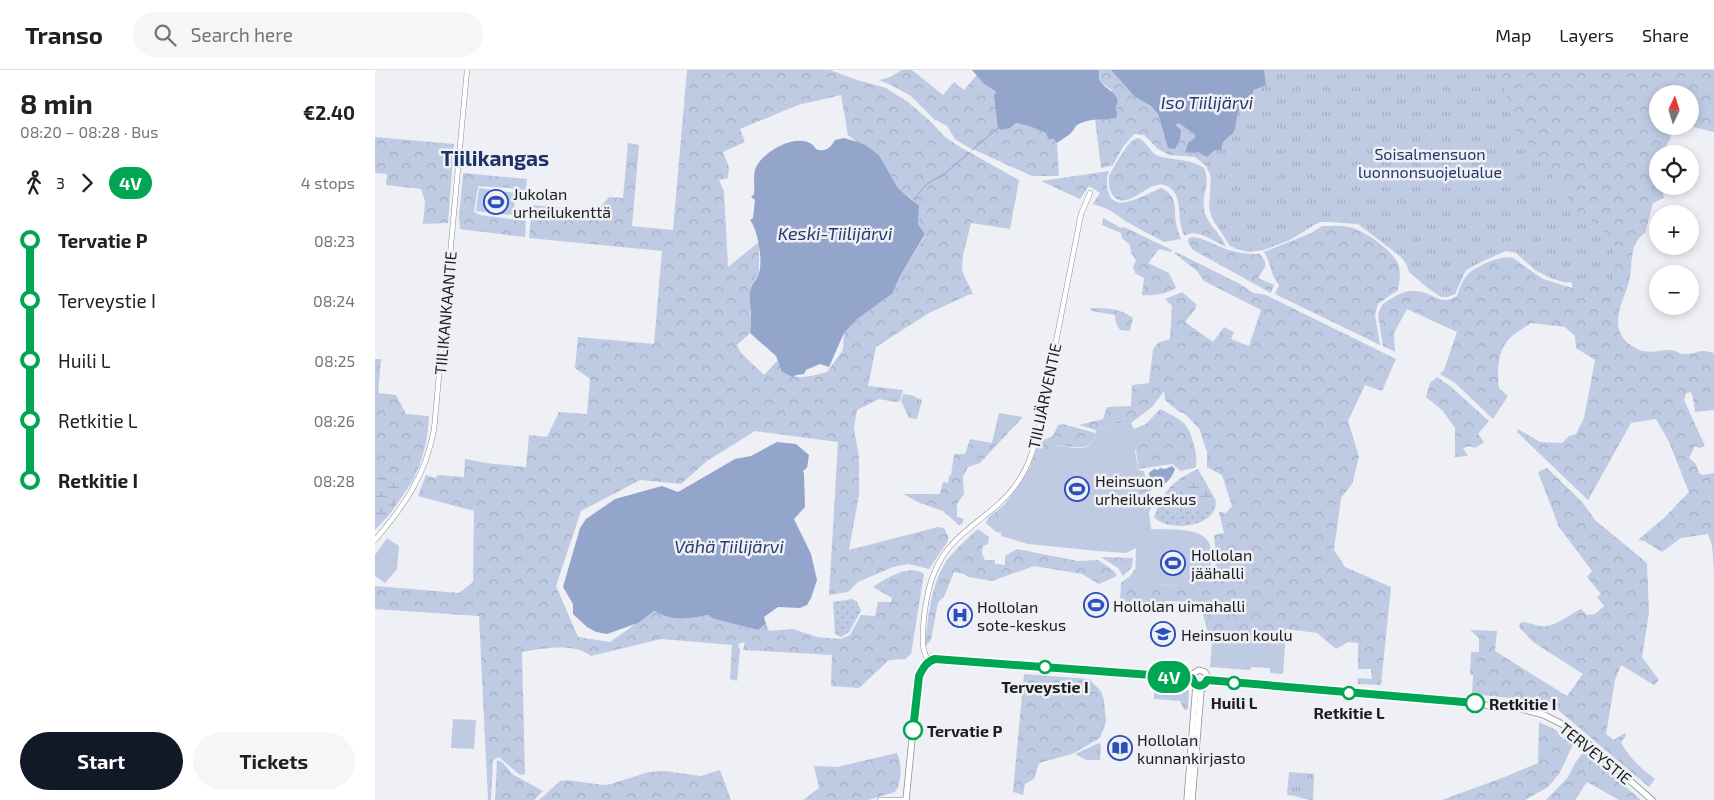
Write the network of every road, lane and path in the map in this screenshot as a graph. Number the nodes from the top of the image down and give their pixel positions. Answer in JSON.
{"nodes":[{"id":1,"x":467,"y":70,"type":"edge"},
{"id":2,"x":1090,"y":193,"type":"dead end"},
{"id":3,"x":375,"y":540,"type":"edge"},
{"id":4,"x":929,"y":662,"type":"junction"},
{"id":5,"x":1192,"y":678,"type":"junction"},
{"id":6,"x":1206,"y":682,"type":"junction"},
{"id":7,"x":1196,"y":684,"type":"junction"},
{"id":8,"x":880,"y":800,"type":"edge"},
{"id":9,"x":906,"y":800,"type":"edge"},
{"id":10,"x":1187,"y":800,"type":"edge"},
{"id":11,"x":1192,"y":800,"type":"edge"},
{"id":12,"x":1653,"y":800,"type":"edge"}],
"edges":[{"from":1,"to":3,"type":"street","name":"TIILIKANKAANTIE"},
{"from":2,"to":4,"type":"street","name":"TIILIJÄRVENTIE"},
{"from":4,"to":5,"type":"main road"},
{"from":4,"to":9,"type":"main road"},
{"from":5,"to":6,"type":"main road"},
{"from":5,"to":7,"type":"main road"},
{"from":6,"to":7,"type":"main road"},
{"from":6,"to":11,"type":"main road"},
{"from":6,"to":12,"type":"main road","name":"TERVEYSTIE"},
{"from":7,"to":10,"type":"main road"},
{"from":8,"to":9,"type":"street"}]}
